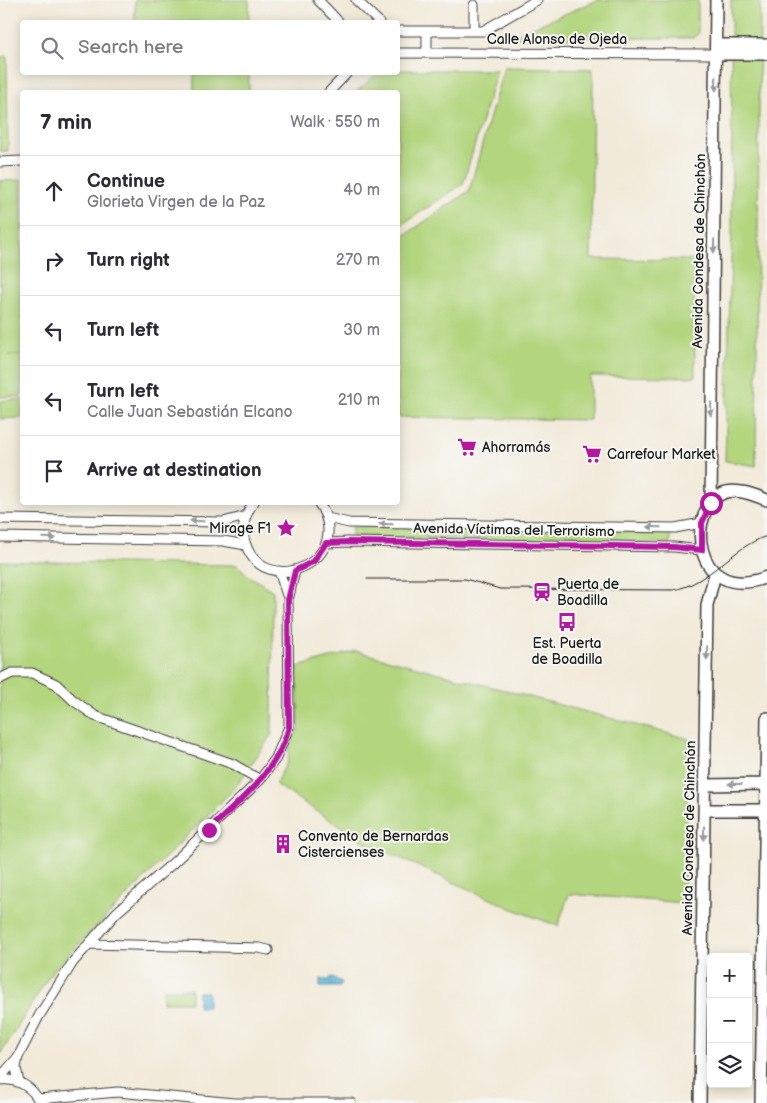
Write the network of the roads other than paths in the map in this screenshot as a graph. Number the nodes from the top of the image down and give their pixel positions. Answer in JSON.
{"nodes":[{"id":1,"x":318,"y":0,"type":"edge"},
{"id":2,"x":356,"y":0,"type":"edge"},
{"id":3,"x":537,"y":0,"type":"edge"},
{"id":4,"x":716,"y":0,"type":"edge"},
{"id":5,"x":474,"y":5,"type":"dead end"},
{"id":6,"x":337,"y":20,"type":"edge"},
{"id":7,"x":376,"y":20,"type":"edge"},
{"id":8,"x":400,"y":31,"type":"edge"},
{"id":9,"x":427,"y":31,"type":"junction"},
{"id":10,"x":474,"y":31,"type":"junction"},
{"id":11,"x":767,"y":45,"type":"edge"},
{"id":12,"x":716,"y":49,"type":"junction"},
{"id":13,"x":400,"y":52,"type":"edge"},
{"id":14,"x":427,"y":52,"type":"junction"},
{"id":15,"x":767,"y":54,"type":"edge"},
{"id":16,"x":345,"y":75,"type":"edge"},
{"id":17,"x":331,"y":90,"type":"edge"},
{"id":18,"x":20,"y":161,"type":"edge"},
{"id":19,"x":0,"y":162,"type":"edge"},
{"id":20,"x":767,"y":500,"type":"edge"},
{"id":21,"x":711,"y":503,"type":"junction"},
{"id":22,"x":252,"y":505,"type":"edge"},
{"id":23,"x":320,"y":505,"type":"edge"},
{"id":24,"x":246,"y":516,"type":"junction"},
{"id":25,"x":327,"y":518,"type":"junction"},
{"id":26,"x":0,"y":519,"type":"edge"},
{"id":27,"x":702,"y":523,"type":"junction"},
{"id":28,"x":0,"y":537,"type":"edge"},
{"id":29,"x":326,"y":543,"type":"junction"},
{"id":30,"x":246,"y":545,"type":"junction"},
{"id":31,"x":702,"y":550,"type":"junction"},
{"id":32,"x":279,"y":571,"type":"junction"},
{"id":33,"x":295,"y":571,"type":"junction"},
{"id":34,"x":715,"y":574,"type":"junction"},
{"id":35,"x":767,"y":577,"type":"edge"},
{"id":36,"x":288,"y":600,"type":"junction"},
{"id":37,"x":0,"y":679,"type":"edge"},
{"id":38,"x":767,"y":718,"type":"edge"},
{"id":39,"x":260,"y":780,"type":"junction"},
{"id":40,"x":766,"y":784,"type":"edge"},
{"id":41,"x":705,"y":785,"type":"junction"},
{"id":42,"x":766,"y":803,"type":"edge"},
{"id":43,"x":705,"y":810,"type":"junction"},
{"id":44,"x":89,"y":944,"type":"junction"},
{"id":45,"x":268,"y":950,"type":"dead end"},
{"id":46,"x":765,"y":1030,"type":"edge"},
{"id":47,"x":18,"y":1057,"type":"junction"},
{"id":48,"x":0,"y":1079,"type":"edge"},
{"id":49,"x":19,"y":1082,"type":"junction"},
{"id":50,"x":64,"y":1096,"type":"junction"},
{"id":51,"x":39,"y":1101,"type":"edge"},
{"id":52,"x":56,"y":1103,"type":"edge"},
{"id":53,"x":352,"y":1103,"type":"edge"},
{"id":54,"x":700,"y":1103,"type":"edge"},
{"id":55,"x":761,"y":1103,"type":"edge"}],
"edges":[{"from":1,"to":6,"type":"street"},
{"from":2,"to":7,"type":"street"},
{"from":3,"to":10,"type":"street"},
{"from":4,"to":12,"type":"street","name":"Avenida Condesa de Chinchón"},
{"from":5,"to":10,"type":"street"},
{"from":8,"to":9,"type":"street"},
{"from":9,"to":10,"type":"street"},
{"from":9,"to":14,"type":"street"},
{"from":11,"to":12,"type":"street"},
{"from":12,"to":14,"type":"street","name":"Calle Alonso de Ojeda"},
{"from":12,"to":15,"type":"street"},
{"from":12,"to":21,"type":"street","name":"Avenida Condesa de Chinchón","one_way":true},
{"from":13,"to":14,"type":"street","name":"Calle Alonso de Ojeda"},
{"from":16,"to":17,"type":"street"},
{"from":18,"to":19,"type":"street"},
{"from":20,"to":21,"type":"street"},
{"from":21,"to":27,"type":"street"},
{"from":22,"to":24,"type":"street"},
{"from":23,"to":25,"type":"street"},
{"from":24,"to":26,"type":"street","one_way":true},
{"from":24,"to":30,"type":"street"},
{"from":27,"to":25,"type":"street","name":"Avenida Víctimas del Terrorismo","one_way":true},
{"from":25,"to":29,"type":"street"},
{"from":27,"to":31,"type":"street"},
{"from":28,"to":30,"type":"street","one_way":true},
{"from":29,"to":31,"type":"street","name":"Avenida Víctimas del Terrorismo"},
{"from":29,"to":33,"type":"street"},
{"from":30,"to":32,"type":"street"},
{"from":31,"to":34,"type":"street"},
{"from":32,"to":33,"type":"street"},
{"from":32,"to":36,"type":"street"},
{"from":33,"to":36,"type":"street"},
{"from":34,"to":35,"type":"street"},
{"from":34,"to":41,"type":"street","name":"Avenida Condesa de Chinchón","one_way":true},
{"from":36,"to":39,"type":"street"},
{"from":37,"to":39,"type":"street"},
{"from":38,"to":40,"type":"street"},
{"from":39,"to":44,"type":"street"},
{"from":40,"to":41,"type":"street","one_way":true},
{"from":40,"to":42,"type":"street"},
{"from":41,"to":43,"type":"street","name":"Avenida Condesa de Chinchón"},
{"from":42,"to":43,"type":"street"},
{"from":42,"to":46,"type":"street"},
{"from":43,"to":54,"type":"street","name":"Avenida Condesa de Chinchón","one_way":true},
{"from":44,"to":45,"type":"street"},
{"from":44,"to":47,"type":"street"},
{"from":46,"to":55,"type":"street"},
{"from":47,"to":48,"type":"street"},
{"from":47,"to":49,"type":"street"},
{"from":48,"to":49,"type":"street"},
{"from":49,"to":51,"type":"street"},
{"from":50,"to":51,"type":"street"},
{"from":50,"to":52,"type":"street"},
{"from":50,"to":53,"type":"street"}]}
